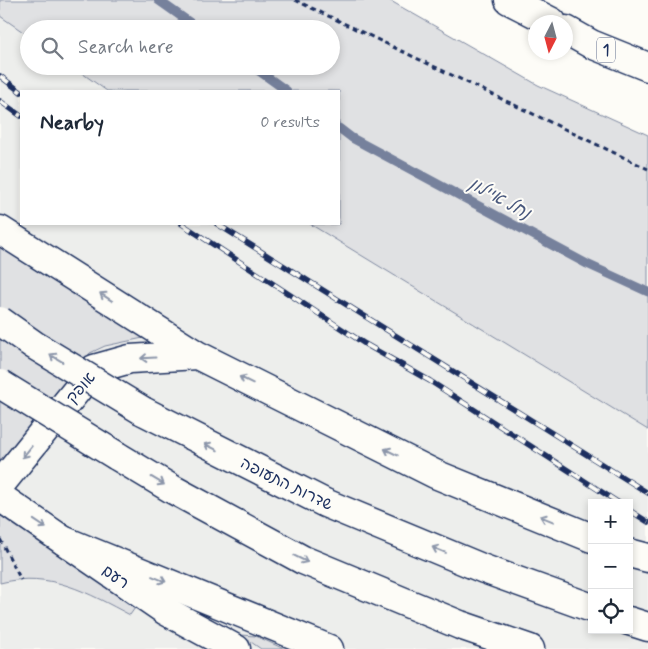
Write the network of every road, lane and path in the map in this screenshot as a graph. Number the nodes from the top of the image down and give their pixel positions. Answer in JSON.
{"nodes":[{"id":1,"x":295,"y":0,"type":"edge"},
{"id":2,"x":509,"y":0,"type":"edge"},
{"id":3,"x":538,"y":15,"type":"edge"},
{"id":4,"x":337,"y":20,"type":"edge"},
{"id":5,"x":340,"y":22,"type":"edge"},
{"id":6,"x":573,"y":34,"type":"edge"},
{"id":7,"x":648,"y":67,"type":"edge"},
{"id":8,"x":648,"y":169,"type":"edge"},
{"id":9,"x":0,"y":230,"type":"edge"},
{"id":10,"x":0,"y":321,"type":"edge"},
{"id":11,"x":197,"y":355,"type":"junction"},
{"id":12,"x":0,"y":384,"type":"edge"},
{"id":13,"x":0,"y":485,"type":"edge"},
{"id":14,"x":0,"y":497,"type":"edge"},
{"id":15,"x":588,"y":536,"type":"edge"},
{"id":16,"x":0,"y":539,"type":"edge"},
{"id":17,"x":65,"y":541,"type":"junction"},
{"id":18,"x":633,"y":554,"type":"edge"},
{"id":19,"x":648,"y":558,"type":"edge"},
{"id":20,"x":21,"y":580,"type":"dead end"},
{"id":21,"x":588,"y":607,"type":"edge"},
{"id":22,"x":633,"y":622,"type":"edge"},
{"id":23,"x":648,"y":627,"type":"edge"},
{"id":24,"x":236,"y":649,"type":"edge"},
{"id":25,"x":330,"y":649,"type":"edge"},
{"id":26,"x":530,"y":649,"type":"edge"}],
"edges":[{"from":1,"to":4,"type":"path"},
{"from":2,"to":3,"type":"main road"},
{"from":5,"to":8,"type":"path"},
{"from":6,"to":7,"type":"main road","number":"1"},
{"from":11,"to":9,"type":"main road","one_way":true},
{"from":21,"to":10,"type":"main road","name":"שדרות התעופה","one_way":true,"bridge":true},
{"from":11,"to":13,"type":"main road","name":"אופק","one_way":true},
{"from":15,"to":11,"type":"main road","one_way":true},
{"from":12,"to":26,"type":"main road","one_way":true,"bridge":true},
{"from":14,"to":17,"type":"main road","name":"רעם","one_way":true},
{"from":16,"to":20,"type":"path"},
{"from":17,"to":24,"type":"main road","name":"רעם"},
{"from":17,"to":25,"type":"main road","one_way":true},
{"from":18,"to":19,"type":"main road"},
{"from":22,"to":23,"type":"main road"}]}
